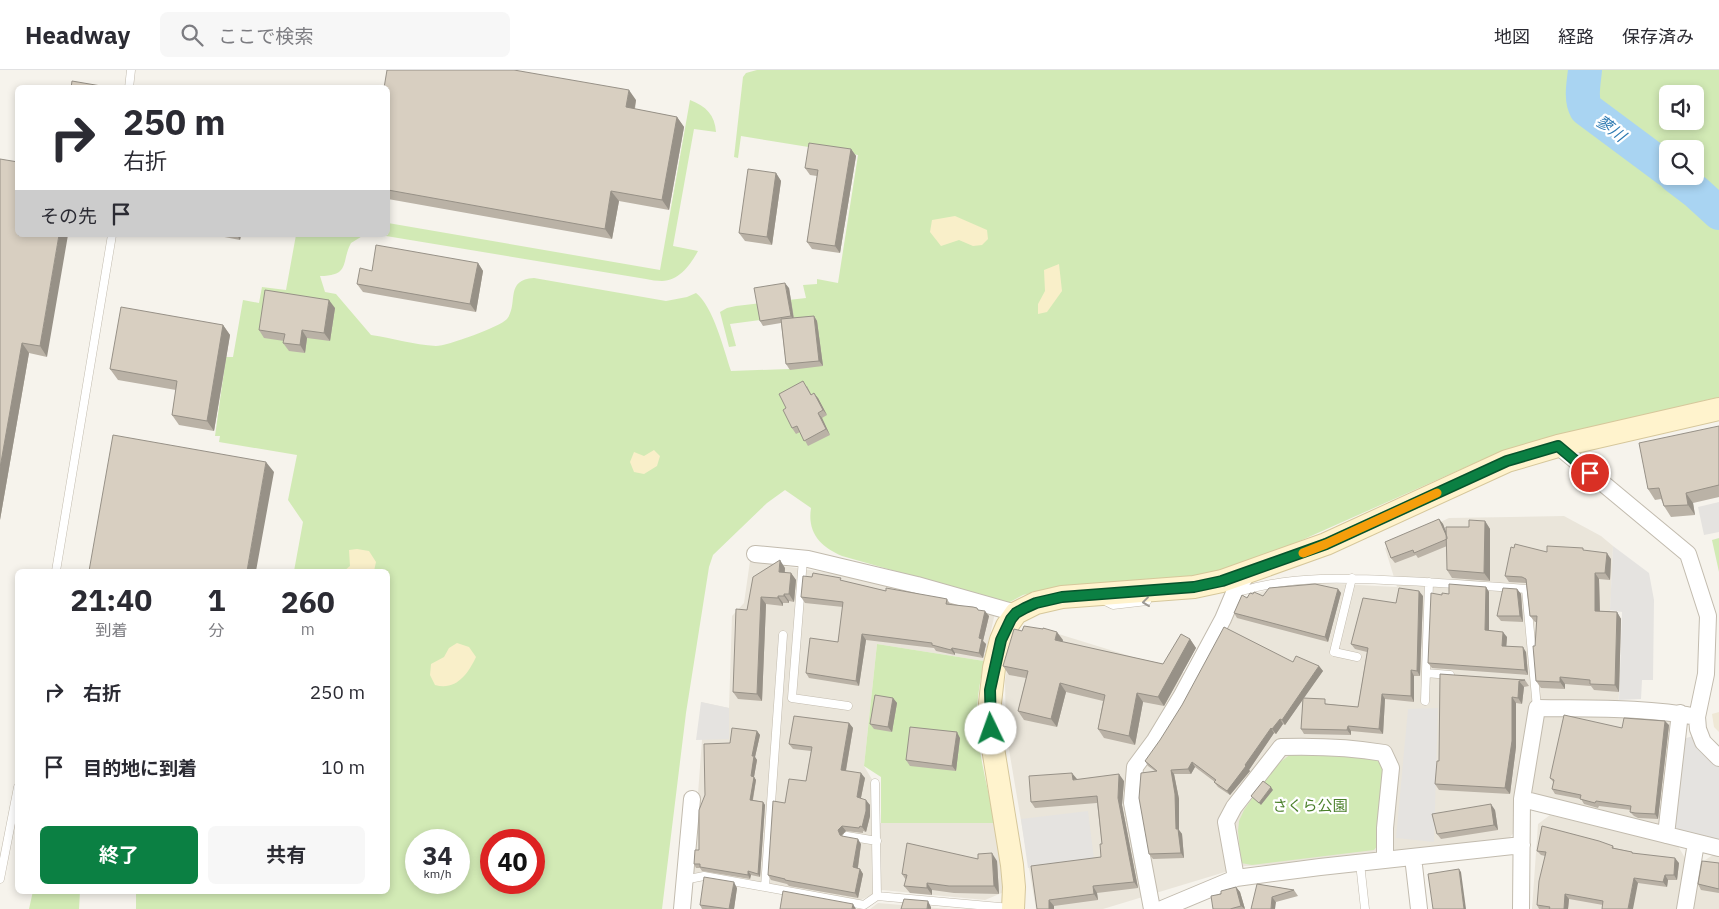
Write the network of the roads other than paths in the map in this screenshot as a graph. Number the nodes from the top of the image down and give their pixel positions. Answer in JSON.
{"nodes":[{"id":1,"x":131,"y":70,"type":"edge"},
{"id":2,"x":130,"y":85,"type":"edge"},
{"id":3,"x":112,"y":237,"type":"edge"},
{"id":4,"x":1719,"y":409,"type":"edge"},
{"id":5,"x":1558,"y":446,"type":"junction"},
{"id":6,"x":755,"y":554,"type":"dead end"},
{"id":7,"x":803,"y":559,"type":"junction"},
{"id":8,"x":56,"y":569,"type":"edge"},
{"id":9,"x":1248,"y":573,"type":"junction"},
{"id":10,"x":1352,"y":578,"type":"junction"},
{"id":11,"x":1429,"y":582,"type":"junction"},
{"id":12,"x":1191,"y":587,"type":"junction"},
{"id":13,"x":1234,"y":593,"type":"junction"},
{"id":14,"x":1090,"y":595,"type":"junction"},
{"id":15,"x":1172,"y":599,"type":"dead end"},
{"id":16,"x":1155,"y":601,"type":"dead end"},
{"id":17,"x":1016,"y":613,"type":"junction"},
{"id":18,"x":783,"y":635,"type":"dead end"},
{"id":19,"x":1357,"y":657,"type":"dead end"},
{"id":20,"x":1426,"y":673,"type":"junction"},
{"id":21,"x":1456,"y":675,"type":"edge"},
{"id":22,"x":1524,"y":680,"type":"edge"},
{"id":23,"x":1534,"y":681,"type":"junction"},
{"id":24,"x":1425,"y":701,"type":"dead end"},
{"id":25,"x":848,"y":706,"type":"dead end"},
{"id":26,"x":1537,"y":708,"type":"junction"},
{"id":27,"x":1680,"y":713,"type":"junction"},
{"id":28,"x":1697,"y":717,"type":"junction"},
{"id":29,"x":1719,"y":758,"type":"edge"},
{"id":30,"x":875,"y":783,"type":"dead end"},
{"id":31,"x":692,"y":799,"type":"dead end"},
{"id":32,"x":1522,"y":799,"type":"junction"},
{"id":33,"x":15,"y":802,"type":"edge"},
{"id":34,"x":847,"y":836,"type":"edge"},
{"id":35,"x":1666,"y":836,"type":"junction"},
{"id":36,"x":877,"y":841,"type":"junction"},
{"id":37,"x":1696,"y":843,"type":"junction"},
{"id":38,"x":1522,"y":844,"type":"junction"},
{"id":39,"x":1719,"y":848,"type":"edge"},
{"id":40,"x":1413,"y":857,"type":"junction"},
{"id":41,"x":1385,"y":860,"type":"junction"},
{"id":42,"x":1360,"y":862,"type":"junction"},
{"id":43,"x":1236,"y":878,"type":"junction"},
{"id":44,"x":0,"y":879,"type":"edge"},
{"id":45,"x":684,"y":880,"type":"junction"},
{"id":46,"x":765,"y":887,"type":"junction"},
{"id":47,"x":877,"y":896,"type":"junction"},
{"id":48,"x":682,"y":909,"type":"edge"},
{"id":49,"x":1013,"y":909,"type":"edge"},
{"id":50,"x":1152,"y":909,"type":"edge"},
{"id":51,"x":1162,"y":909,"type":"edge"},
{"id":52,"x":1365,"y":909,"type":"edge"},
{"id":53,"x":1419,"y":909,"type":"edge"},
{"id":54,"x":1521,"y":909,"type":"edge"},
{"id":55,"x":1685,"y":909,"type":"edge"}],
"edges":[{"from":1,"to":2,"type":"lane"},
{"from":3,"to":8,"type":"lane"},
{"from":4,"to":5,"type":"street"},
{"from":5,"to":9,"type":"street"},
{"from":5,"to":28,"type":"street"},
{"from":6,"to":7,"type":"street"},
{"from":7,"to":17,"type":"street"},
{"from":7,"to":25,"type":"lane"},
{"from":9,"to":12,"type":"street"},
{"from":9,"to":13,"type":"street"},
{"from":10,"to":11,"type":"lane"},
{"from":10,"to":13,"type":"lane"},
{"from":10,"to":19,"type":"lane"},
{"from":11,"to":20,"type":"lane"},
{"from":11,"to":23,"type":"lane"},
{"from":12,"to":14,"type":"street"},
{"from":12,"to":15,"type":"lane"},
{"from":13,"to":50,"type":"street"},
{"from":16,"to":14,"type":"lane","one_way":true},
{"from":14,"to":17,"type":"street"},
{"from":17,"to":49,"type":"street"},
{"from":18,"to":46,"type":"lane"},
{"from":20,"to":21,"type":"lane"},
{"from":20,"to":24,"type":"lane"},
{"from":22,"to":23,"type":"lane"},
{"from":23,"to":26,"type":"lane"},
{"from":26,"to":27,"type":"street"},
{"from":26,"to":32,"type":"street"},
{"from":27,"to":28,"type":"street"},
{"from":27,"to":35,"type":"street"},
{"from":28,"to":29,"type":"street"},
{"from":30,"to":36,"type":"lane"},
{"from":31,"to":45,"type":"street"},
{"from":32,"to":35,"type":"street"},
{"from":32,"to":38,"type":"street"},
{"from":33,"to":44,"type":"lane"},
{"from":34,"to":36,"type":"lane"},
{"from":35,"to":37,"type":"street"},
{"from":36,"to":47,"type":"lane"},
{"from":37,"to":39,"type":"street"},
{"from":37,"to":55,"type":"street"},
{"from":38,"to":40,"type":"street"},
{"from":38,"to":54,"type":"street"},
{"from":40,"to":41,"type":"street"},
{"from":40,"to":53,"type":"street"},
{"from":41,"to":42,"type":"street"},
{"from":41,"to":43,"type":"street"},
{"from":42,"to":43,"type":"street"},
{"from":42,"to":52,"type":"lane"},
{"from":43,"to":51,"type":"street"},
{"from":45,"to":46,"type":"lane"},
{"from":45,"to":48,"type":"street"},
{"from":46,"to":47,"type":"lane"},
{"from":47,"to":49,"type":"lane"}]}
